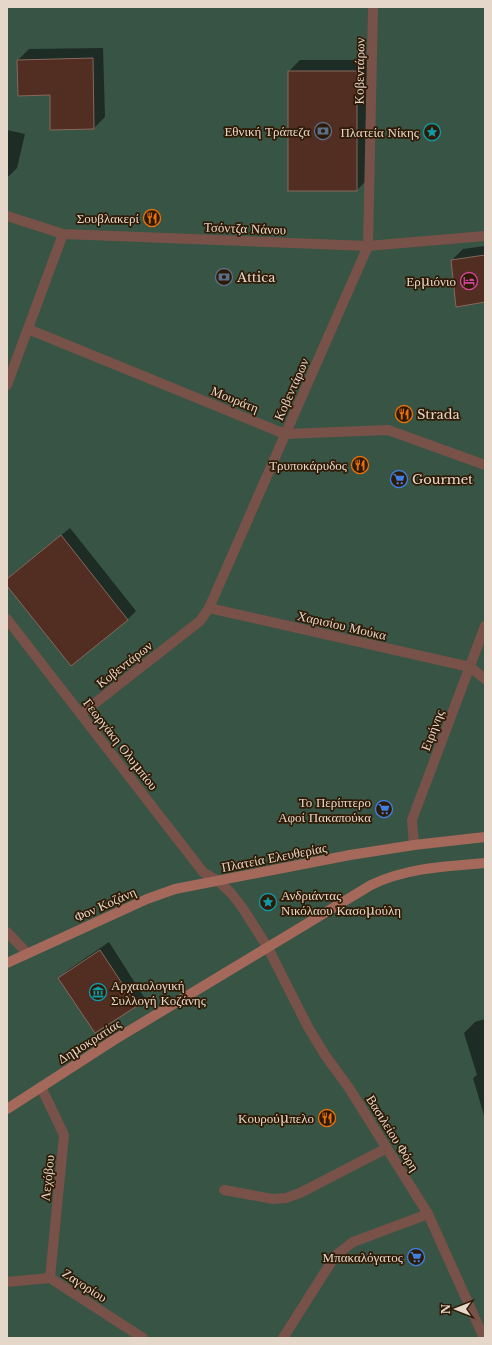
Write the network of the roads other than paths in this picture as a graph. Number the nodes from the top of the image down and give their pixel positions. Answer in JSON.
{"nodes":[{"id":1,"x":373,"y":7,"type":"edge"},
{"id":2,"x":7,"y":216,"type":"edge"},
{"id":3,"x":63,"y":234,"type":"junction"},
{"id":4,"x":485,"y":236,"type":"edge"},
{"id":5,"x":368,"y":246,"type":"junction"},
{"id":6,"x":28,"y":329,"type":"junction"},
{"id":7,"x":7,"y":385,"type":"edge"},
{"id":8,"x":285,"y":434,"type":"junction"},
{"id":9,"x":485,"y":465,"type":"edge"},
{"id":10,"x":209,"y":608,"type":"junction"},
{"id":11,"x":7,"y":619,"type":"edge"},
{"id":12,"x":485,"y":626,"type":"edge"},
{"id":13,"x":470,"y":667,"type":"junction"},
{"id":14,"x":485,"y":679,"type":"edge"},
{"id":15,"x":81,"y":714,"type":"junction"},
{"id":16,"x":485,"y":837,"type":"edge"},
{"id":17,"x":414,"y":844,"type":"junction"},
{"id":18,"x":485,"y":862,"type":"edge"},
{"id":19,"x":218,"y":881,"type":"junction"},
{"id":20,"x":7,"y":932,"type":"edge"},
{"id":21,"x":268,"y":948,"type":"junction"},
{"id":22,"x":27,"y":953,"type":"junction"},
{"id":23,"x":7,"y":963,"type":"edge"},
{"id":24,"x":41,"y":1087,"type":"junction"},
{"id":25,"x":7,"y":1110,"type":"edge"},
{"id":26,"x":387,"y":1148,"type":"junction"},
{"id":27,"x":224,"y":1190,"type":"dead end"},
{"id":28,"x":428,"y":1214,"type":"junction"},
{"id":29,"x":50,"y":1278,"type":"junction"},
{"id":30,"x":7,"y":1282,"type":"edge"},
{"id":31,"x":143,"y":1338,"type":"edge"},
{"id":32,"x":283,"y":1338,"type":"edge"},
{"id":33,"x":484,"y":1338,"type":"edge"}],
"edges":[{"from":1,"to":5,"type":"street","name":"Κοβεντάρων"},
{"from":2,"to":3,"type":"street","name":"Τσόντζα Νάνου"},
{"from":3,"to":5,"type":"street","name":"Τσόντζα Νάνου"},
{"from":3,"to":6,"type":"street"},
{"from":4,"to":5,"type":"street","name":"Τσόντζα Νάνου"},
{"from":5,"to":8,"type":"street","name":"Κοβεντάρων"},
{"from":6,"to":7,"type":"street"},
{"from":6,"to":8,"type":"street","name":"Μουράτη"},
{"from":8,"to":9,"type":"street","name":"Μουράτη"},
{"from":8,"to":10,"type":"street","name":"Κοβεντάρων"},
{"from":10,"to":13,"type":"street","name":"Χαρισίου Μούκα"},
{"from":10,"to":15,"type":"street","name":"Κοβεντάρων"},
{"from":11,"to":15,"type":"street","name":"Γεωργάκη Ολυμπίου"},
{"from":12,"to":13,"type":"street","name":"Ειρήνης"},
{"from":13,"to":14,"type":"street"},
{"from":13,"to":17,"type":"street","name":"Ειρήνης"},
{"from":15,"to":19,"type":"street","name":"Γεωργάκη Ολυμπίου"},
{"from":16,"to":17,"type":"main road","name":"Πλατεία Ελευθερίας"},
{"from":17,"to":19,"type":"main road","name":"Πλατεία Ελευθερίας"},
{"from":18,"to":21,"type":"main road"},
{"from":19,"to":21,"type":"street","name":"Πλατεία Ελευθερίας"},
{"from":19,"to":22,"type":"main road","name":"Φον Κοζάνη"},
{"from":20,"to":22,"type":"street"},
{"from":21,"to":24,"type":"main road","name":"Δημοκρατίας"},
{"from":21,"to":26,"type":"street","name":"Βασιλείου Φόρη"},
{"from":22,"to":23,"type":"main road","name":"Φον Κοζάνη"},
{"from":24,"to":25,"type":"main road","name":"Δημοκρατίας"},
{"from":24,"to":29,"type":"street","name":"Λεχόβου"},
{"from":26,"to":27,"type":"street"},
{"from":26,"to":28,"type":"street","name":"Βασιλείου Φόρη"},
{"from":28,"to":32,"type":"street"},
{"from":28,"to":33,"type":"street","name":"Βασιλείου Φόρη"},
{"from":29,"to":30,"type":"street","name":"Ζαγορίου"},
{"from":29,"to":31,"type":"street","name":"Ζαγορίου"}]}
